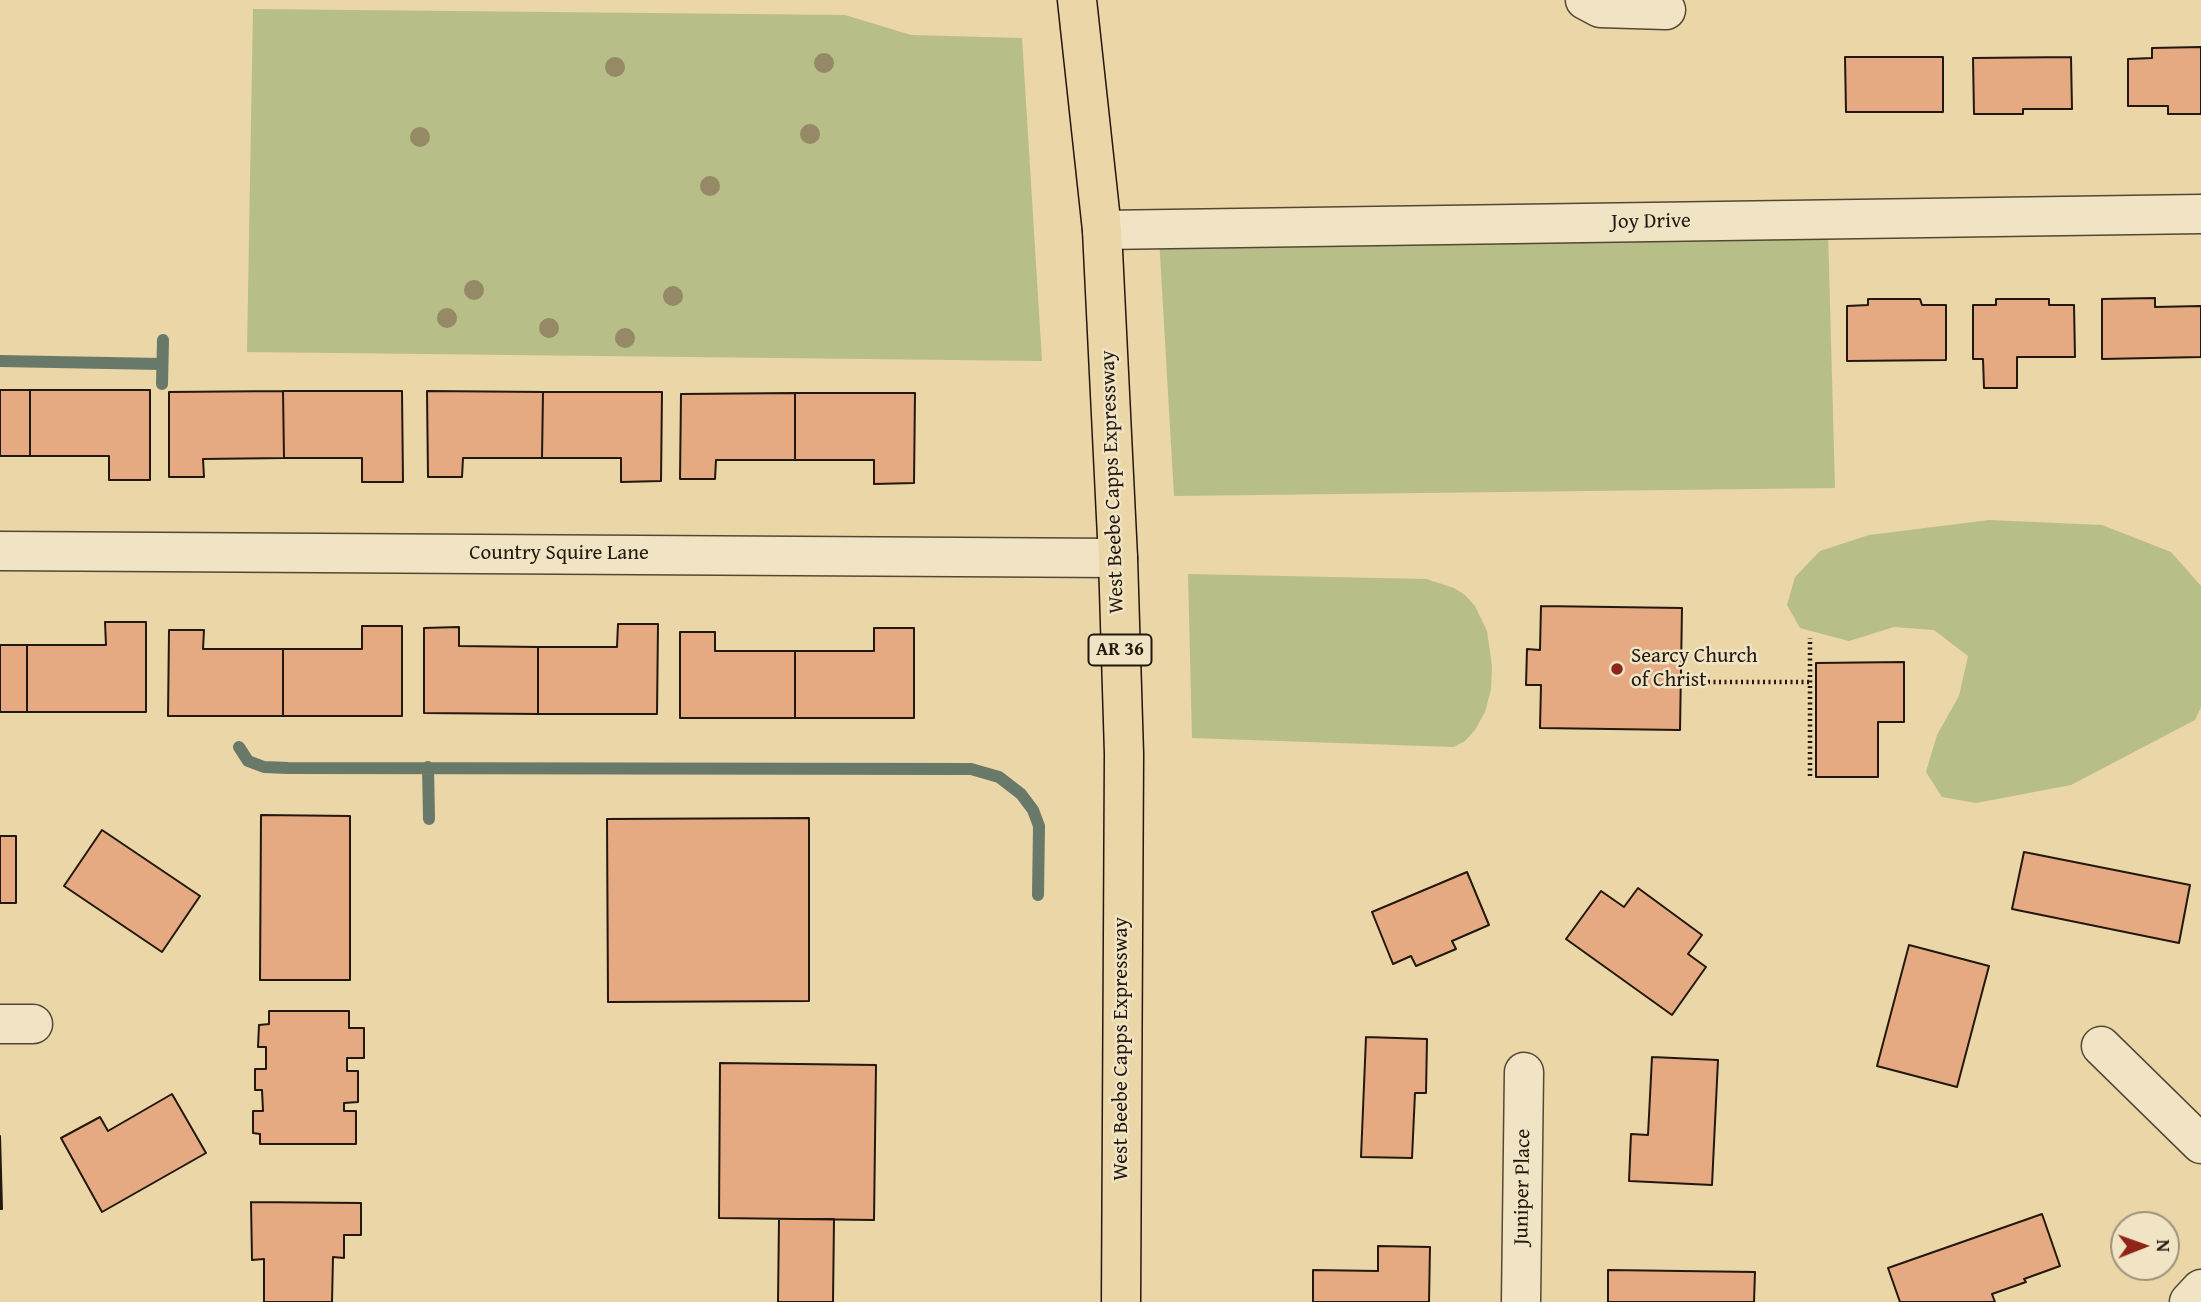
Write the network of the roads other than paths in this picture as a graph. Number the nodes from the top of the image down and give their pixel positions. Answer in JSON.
{"nodes":[{"id":1,"x":1077,"y":0,"type":"edge"},
{"id":2,"x":1585,"y":0,"type":"edge"},
{"id":3,"x":1666,"y":10,"type":"dead end"},
{"id":4,"x":2201,"y":214,"type":"edge"},
{"id":5,"x":1102,"y":230,"type":"junction"},
{"id":6,"x":0,"y":551,"type":"edge"},
{"id":7,"x":1118,"y":558,"type":"junction"},
{"id":8,"x":2101,"y":1046,"type":"dead end"},
{"id":9,"x":1524,"y":1072,"type":"dead end"},
{"id":10,"x":2201,"y":1144,"type":"edge"},
{"id":11,"x":2201,"y":1289,"type":"edge"},
{"id":12,"x":1121,"y":1302,"type":"edge"},
{"id":13,"x":1521,"y":1302,"type":"edge"},
{"id":14,"x":2189,"y":1302,"type":"edge"}],
"edges":[{"from":1,"to":5,"type":"main road","name":"West Beebe Capps Expressway","number":"AR 36"},
{"from":2,"to":3,"type":"street"},
{"from":4,"to":5,"type":"street","name":"Joy Drive"},
{"from":5,"to":7,"type":"main road","name":"West Beebe Capps Expressway","number":"AR 36"},
{"from":6,"to":7,"type":"street","name":"Country Squire Lane"},
{"from":7,"to":12,"type":"main road","name":"West Beebe Capps Expressway","number":"AR 36"},
{"from":8,"to":10,"type":"street"},
{"from":9,"to":13,"type":"street","name":"Juniper Place"},
{"from":11,"to":14,"type":"street"}]}
